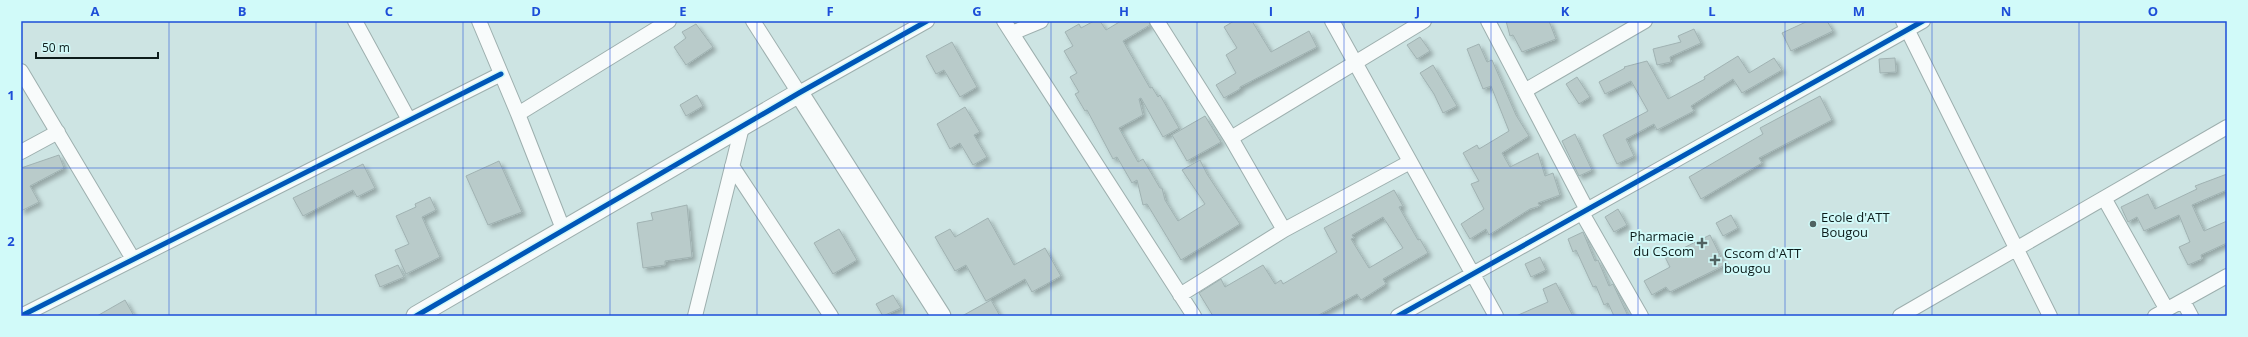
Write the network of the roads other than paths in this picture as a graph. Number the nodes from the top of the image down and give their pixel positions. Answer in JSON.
{"nodes":[{"id":1,"x":355,"y":21,"type":"edge"},
{"id":2,"x":479,"y":21,"type":"edge"},
{"id":3,"x":669,"y":21,"type":"edge"},
{"id":4,"x":753,"y":21,"type":"edge"},
{"id":5,"x":927,"y":21,"type":"edge"},
{"id":6,"x":1004,"y":21,"type":"edge"},
{"id":7,"x":1041,"y":21,"type":"edge"},
{"id":8,"x":1157,"y":21,"type":"edge"},
{"id":9,"x":1332,"y":21,"type":"edge"},
{"id":10,"x":1424,"y":21,"type":"edge"},
{"id":11,"x":1488,"y":21,"type":"edge"},
{"id":12,"x":1645,"y":21,"type":"edge"},
{"id":13,"x":1923,"y":21,"type":"edge"},
{"id":14,"x":1905,"y":26,"type":"edge"},
{"id":15,"x":1012,"y":33,"type":"junction"},
{"id":16,"x":1355,"y":63,"type":"junction"},
{"id":17,"x":21,"y":71,"type":"edge"},
{"id":18,"x":501,"y":74,"type":"junction"},
{"id":19,"x":1526,"y":90,"type":"junction"},
{"id":20,"x":799,"y":93,"type":"junction"},
{"id":21,"x":518,"y":114,"type":"junction"},
{"id":22,"x":409,"y":120,"type":"junction"},
{"id":23,"x":742,"y":127,"type":"junction"},
{"id":24,"x":2227,"y":127,"type":"edge"},
{"id":25,"x":58,"y":132,"type":"junction"},
{"id":26,"x":1231,"y":138,"type":"junction"},
{"id":27,"x":21,"y":152,"type":"edge"},
{"id":28,"x":1410,"y":162,"type":"junction"},
{"id":29,"x":732,"y":166,"type":"junction"},
{"id":30,"x":2104,"y":198,"type":"junction"},
{"id":31,"x":1585,"y":211,"type":"junction"},
{"id":32,"x":562,"y":229,"type":"junction"},
{"id":33,"x":1284,"y":230,"type":"junction"},
{"id":34,"x":2017,"y":248,"type":"junction"},
{"id":35,"x":133,"y":259,"type":"junction"},
{"id":36,"x":1471,"y":275,"type":"junction"},
{"id":37,"x":2227,"y":276,"type":"edge"},
{"id":38,"x":1180,"y":295,"type":"junction"},
{"id":39,"x":2182,"y":301,"type":"junction"},
{"id":40,"x":2161,"y":313,"type":"edge"},
{"id":41,"x":21,"y":316,"type":"edge"},
{"id":42,"x":416,"y":316,"type":"edge"},
{"id":43,"x":695,"y":316,"type":"edge"},
{"id":44,"x":831,"y":316,"type":"edge"},
{"id":45,"x":941,"y":316,"type":"edge"},
{"id":46,"x":1194,"y":316,"type":"edge"},
{"id":47,"x":1398,"y":316,"type":"edge"},
{"id":48,"x":1496,"y":316,"type":"edge"},
{"id":49,"x":1641,"y":316,"type":"edge"},
{"id":50,"x":1900,"y":316,"type":"edge"},
{"id":51,"x":2050,"y":316,"type":"edge"},
{"id":52,"x":2191,"y":316,"type":"edge"}],
"edges":[{"from":1,"to":22,"type":"street"},
{"from":2,"to":18,"type":"street"},
{"from":3,"to":21,"type":"street"},
{"from":4,"to":20,"type":"street"},
{"from":5,"to":20,"type":"street"},
{"from":6,"to":15,"type":"street"},
{"from":7,"to":15,"type":"street"},
{"from":8,"to":26,"type":"street"},
{"from":9,"to":16,"type":"street"},
{"from":10,"to":16,"type":"street"},
{"from":11,"to":19,"type":"street"},
{"from":12,"to":19,"type":"street"},
{"from":13,"to":14,"type":"street"},
{"from":14,"to":31,"type":"street"},
{"from":14,"to":34,"type":"street"},
{"from":15,"to":38,"type":"street"},
{"from":16,"to":26,"type":"street"},
{"from":16,"to":28,"type":"street"},
{"from":17,"to":25,"type":"street"},
{"from":18,"to":21,"type":"street"},
{"from":18,"to":22,"type":"street"},
{"from":19,"to":31,"type":"street"},
{"from":20,"to":23,"type":"street"},
{"from":20,"to":45,"type":"street"},
{"from":21,"to":32,"type":"street"},
{"from":22,"to":35,"type":"street"},
{"from":23,"to":29,"type":"street"},
{"from":23,"to":32,"type":"street"},
{"from":24,"to":30,"type":"street"},
{"from":25,"to":27,"type":"street"},
{"from":25,"to":35,"type":"street"},
{"from":26,"to":33,"type":"street"},
{"from":28,"to":33,"type":"street"},
{"from":28,"to":36,"type":"street"},
{"from":29,"to":43,"type":"street"},
{"from":29,"to":44,"type":"street"},
{"from":30,"to":34,"type":"street"},
{"from":30,"to":40,"type":"street"},
{"from":31,"to":36,"type":"street"},
{"from":31,"to":49,"type":"street"},
{"from":32,"to":42,"type":"street"},
{"from":33,"to":38,"type":"street"},
{"from":34,"to":50,"type":"street"},
{"from":34,"to":51,"type":"street"},
{"from":35,"to":41,"type":"street"},
{"from":36,"to":47,"type":"street"},
{"from":36,"to":48,"type":"street"},
{"from":37,"to":39,"type":"street"},
{"from":38,"to":46,"type":"street"},
{"from":39,"to":40,"type":"street"},
{"from":39,"to":52,"type":"street"}]}
